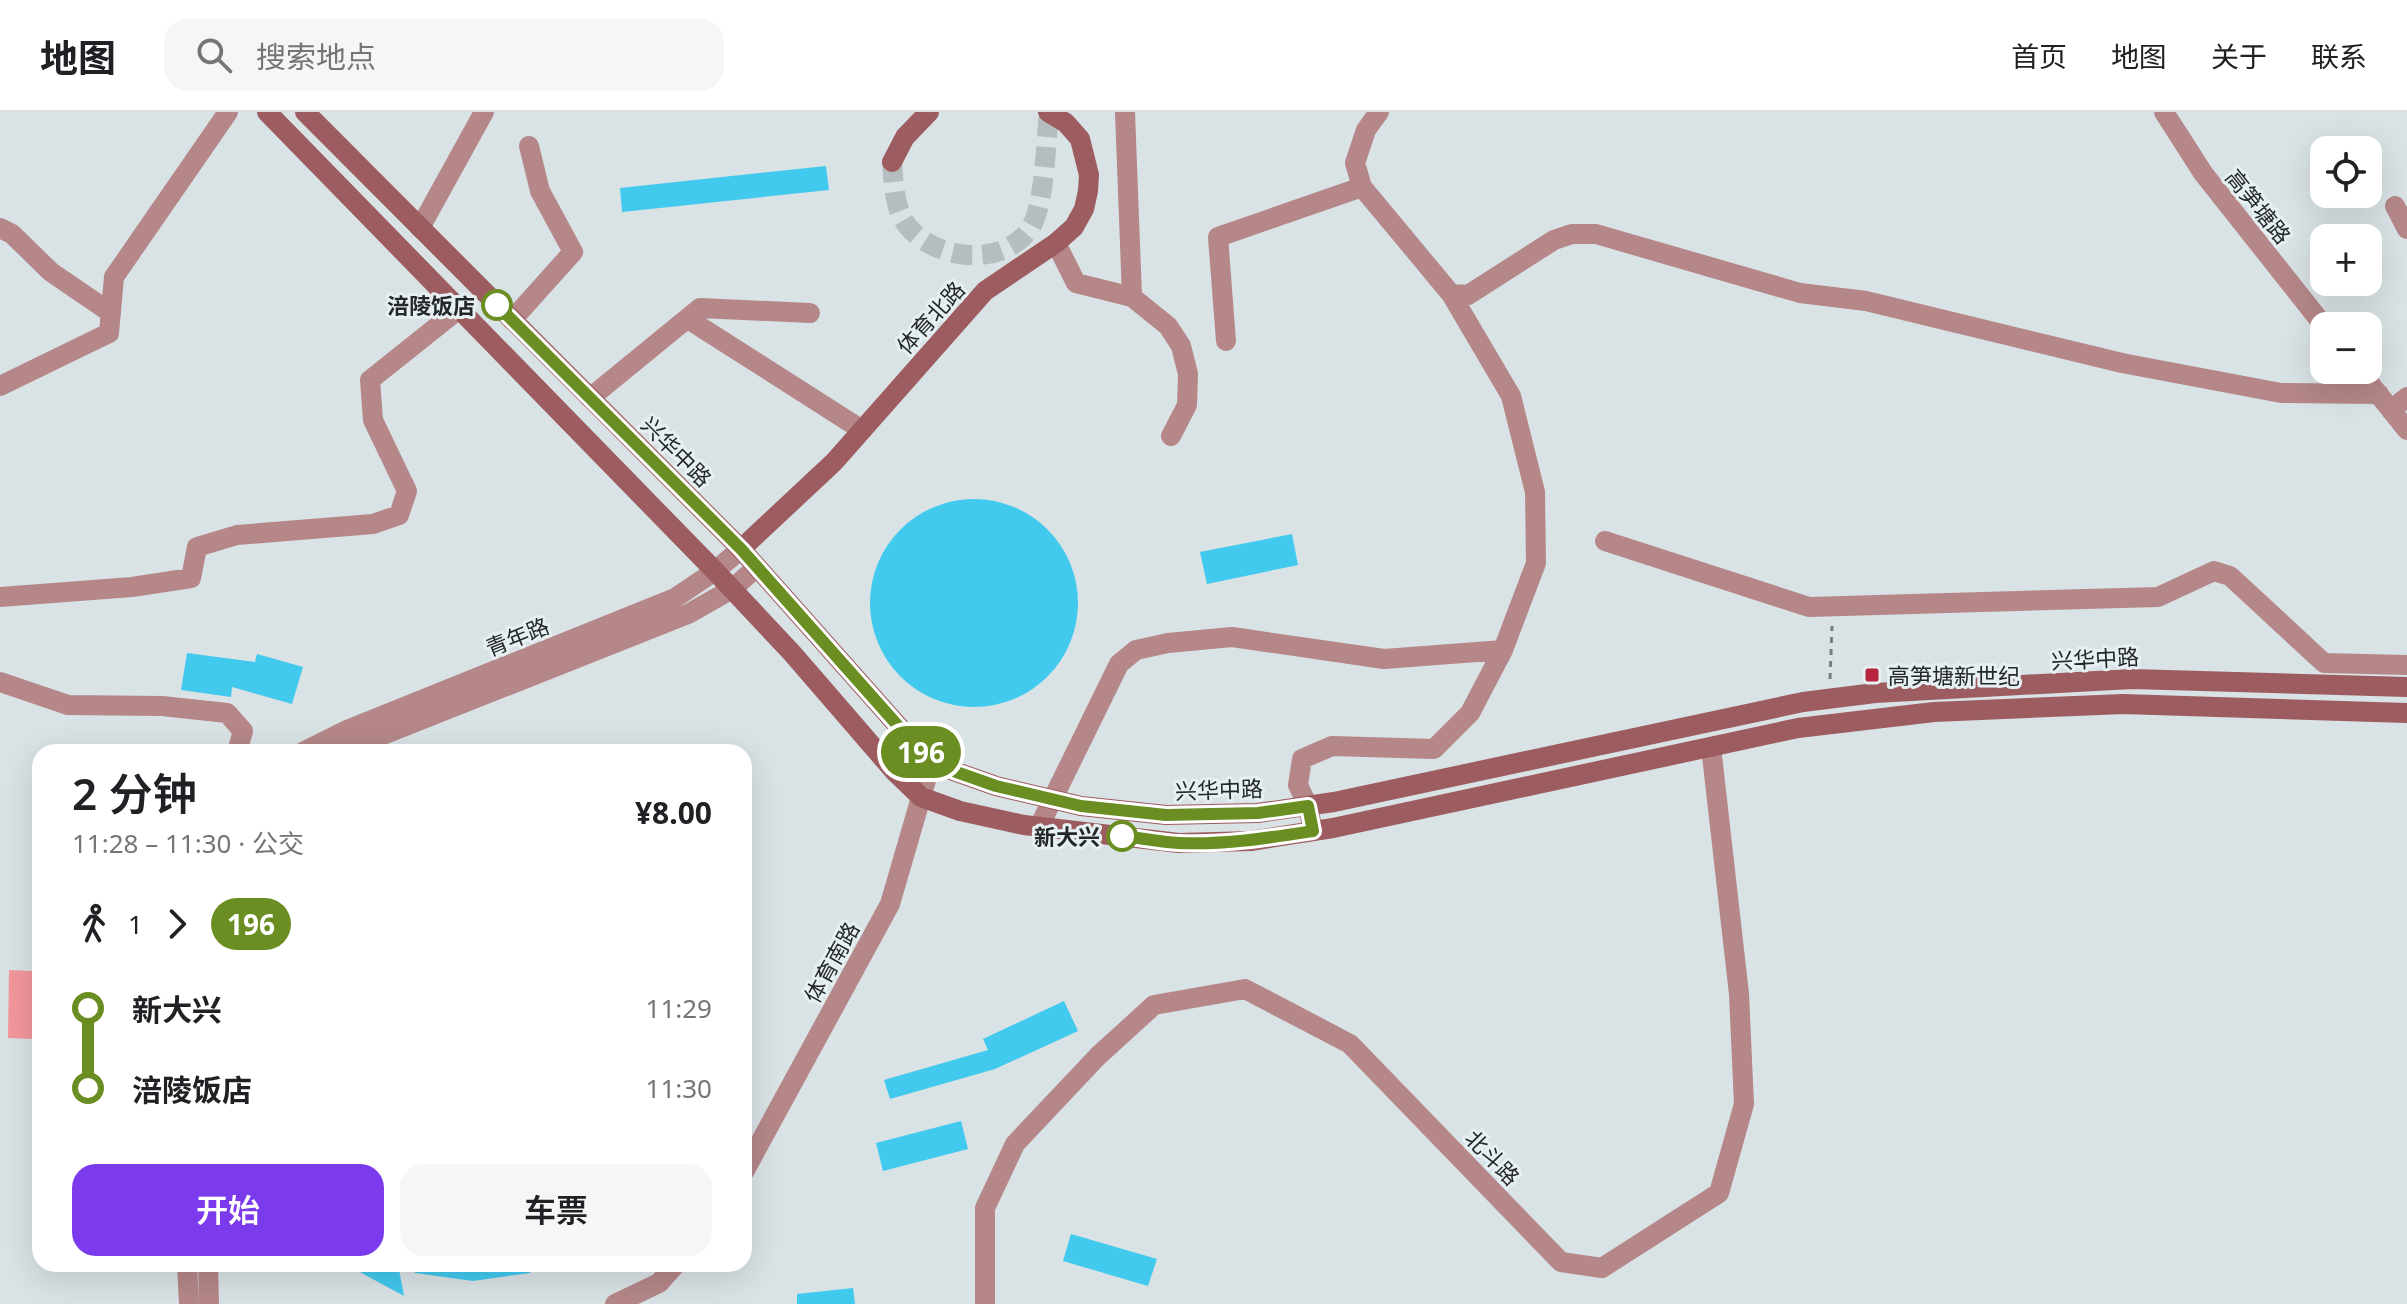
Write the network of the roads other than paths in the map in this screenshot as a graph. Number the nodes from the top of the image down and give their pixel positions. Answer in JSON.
{"nodes":[{"id":1,"x":228,"y":112,"type":"edge"},
{"id":2,"x":267,"y":112,"type":"edge"},
{"id":3,"x":305,"y":112,"type":"edge"},
{"id":4,"x":484,"y":112,"type":"edge"},
{"id":5,"x":929,"y":112,"type":"edge"},
{"id":6,"x":1048,"y":112,"type":"edge"},
{"id":7,"x":1125,"y":112,"type":"edge"},
{"id":8,"x":1379,"y":112,"type":"edge"},
{"id":9,"x":2164,"y":112,"type":"edge"},
{"id":10,"x":529,"y":146,"type":"dead end"},
{"id":11,"x":892,"y":162,"type":"tunnel mouth"},
{"id":12,"x":1362,"y":187,"type":"junction"},
{"id":13,"x":2395,"y":206,"type":"dead end"},
{"id":14,"x":0,"y":228,"type":"edge"},
{"id":15,"x":420,"y":228,"type":"junction"},
{"id":16,"x":2407,"y":229,"type":"edge"},
{"id":17,"x":1056,"y":243,"type":"junction"},
{"id":18,"x":1451,"y":294,"type":"junction"},
{"id":19,"x":1132,"y":297,"type":"junction"},
{"id":20,"x":459,"y":309,"type":"junction"},
{"id":21,"x":2313,"y":312,"type":"edge"},
{"id":22,"x":111,"y":313,"type":"junction"},
{"id":23,"x":810,"y":313,"type":"dead end"},
{"id":24,"x":688,"y":319,"type":"junction"},
{"id":25,"x":512,"y":320,"type":"junction"},
{"id":26,"x":1226,"y":341,"type":"dead end"},
{"id":27,"x":2374,"y":384,"type":"edge"},
{"id":28,"x":0,"y":386,"type":"edge"},
{"id":29,"x":590,"y":398,"type":"junction"},
{"id":30,"x":2392,"y":400,"type":"edge"},
{"id":31,"x":862,"y":430,"type":"junction"},
{"id":32,"x":2407,"y":430,"type":"edge"},
{"id":33,"x":1171,"y":436,"type":"dead end"},
{"id":34,"x":1605,"y":541,"type":"dead end"},
{"id":35,"x":741,"y":549,"type":"junction"},
{"id":36,"x":757,"y":567,"type":"junction"},
{"id":37,"x":715,"y":571,"type":"junction"},
{"id":38,"x":732,"y":589,"type":"junction"},
{"id":39,"x":0,"y":597,"type":"edge"},
{"id":40,"x":1503,"y":650,"type":"junction"},
{"id":41,"x":2407,"y":665,"type":"edge"},
{"id":42,"x":0,"y":682,"type":"edge"},
{"id":43,"x":2407,"y":687,"type":"edge"},
{"id":44,"x":2407,"y":713,"type":"edge"},
{"id":45,"x":239,"y":744,"type":"edge"},
{"id":46,"x":319,"y":744,"type":"edge"},
{"id":47,"x":360,"y":744,"type":"edge"},
{"id":48,"x":1711,"y":747,"type":"junction"},
{"id":49,"x":931,"y":763,"type":"junction"},
{"id":50,"x":921,"y":797,"type":"junction"},
{"id":51,"x":1052,"y":799,"type":"junction"},
{"id":52,"x":1308,"y":806,"type":"junction"},
{"id":53,"x":1039,"y":827,"type":"junction"},
{"id":54,"x":1313,"y":831,"type":"junction"},
{"id":55,"x":752,"y":1157,"type":"edge"},
{"id":56,"x":187,"y":1272,"type":"edge"},
{"id":57,"x":208,"y":1272,"type":"edge"},
{"id":58,"x":669,"y":1272,"type":"edge"},
{"id":59,"x":189,"y":1304,"type":"edge"},
{"id":60,"x":209,"y":1304,"type":"edge"},
{"id":61,"x":615,"y":1304,"type":"edge"},
{"id":62,"x":985,"y":1304,"type":"edge"}],
"edges":[{"from":1,"to":22,"type":"street"},
{"from":2,"to":20,"type":"main road"},
{"from":3,"to":15,"type":"main road","name":"兴华中路"},
{"from":4,"to":15,"type":"street"},
{"from":5,"to":11,"type":"main road"},
{"from":6,"to":17,"type":"main road","name":"体育北路"},
{"from":7,"to":19,"type":"street"},
{"from":8,"to":12,"type":"street"},
{"from":9,"to":21,"type":"street","name":"高笋塘路"},
{"from":10,"to":25,"type":"street"},
{"from":12,"to":18,"type":"street"},
{"from":12,"to":26,"type":"street"},
{"from":13,"to":16,"type":"street"},
{"from":14,"to":22,"type":"street"},
{"from":15,"to":25,"type":"main road","name":"兴华中路"},
{"from":17,"to":19,"type":"street"},
{"from":17,"to":31,"type":"main road","name":"体育北路"},
{"from":18,"to":30,"type":"street"},
{"from":18,"to":40,"type":"street"},
{"from":19,"to":33,"type":"street"},
{"from":20,"to":37,"type":"main road"},
{"from":20,"to":39,"type":"street"},
{"from":22,"to":28,"type":"street"},
{"from":23,"to":24,"type":"street"},
{"from":24,"to":29,"type":"street"},
{"from":24,"to":31,"type":"street"},
{"from":25,"to":29,"type":"main road","name":"兴华中路"},
{"from":27,"to":30,"type":"street"},
{"from":29,"to":35,"type":"main road","name":"兴华中路"},
{"from":30,"to":32,"type":"street"},
{"from":31,"to":35,"type":"main road","name":"体育北路"},
{"from":34,"to":41,"type":"street"},
{"from":35,"to":36,"type":"main road","name":"兴华中路"},
{"from":35,"to":37,"type":"street","name":"青年路"},
{"from":36,"to":38,"type":"street"},
{"from":36,"to":49,"type":"main road","name":"兴华中路"},
{"from":37,"to":38,"type":"main road"},
{"from":37,"to":46,"type":"street","name":"青年路"},
{"from":38,"to":47,"type":"street"},
{"from":38,"to":50,"type":"main road"},
{"from":40,"to":51,"type":"street"},
{"from":40,"to":52,"type":"street"},
{"from":42,"to":45,"type":"street"},
{"from":43,"to":52,"type":"main road","name":"兴华中路"},
{"from":44,"to":48,"type":"main road"},
{"from":48,"to":54,"type":"main road"},
{"from":48,"to":62,"type":"street","name":"北斗路"},
{"from":49,"to":50,"type":"street","name":"体育南路"},
{"from":49,"to":51,"type":"main road","name":"兴华中路"},
{"from":50,"to":53,"type":"main road"},
{"from":50,"to":55,"type":"street","name":"体育南路"},
{"from":51,"to":52,"type":"main road","name":"兴华中路"},
{"from":51,"to":53,"type":"street"},
{"from":52,"to":54,"type":"street"},
{"from":53,"to":54,"type":"main road"},
{"from":56,"to":59,"type":"street"},
{"from":57,"to":60,"type":"street"},
{"from":58,"to":61,"type":"street"}]}
